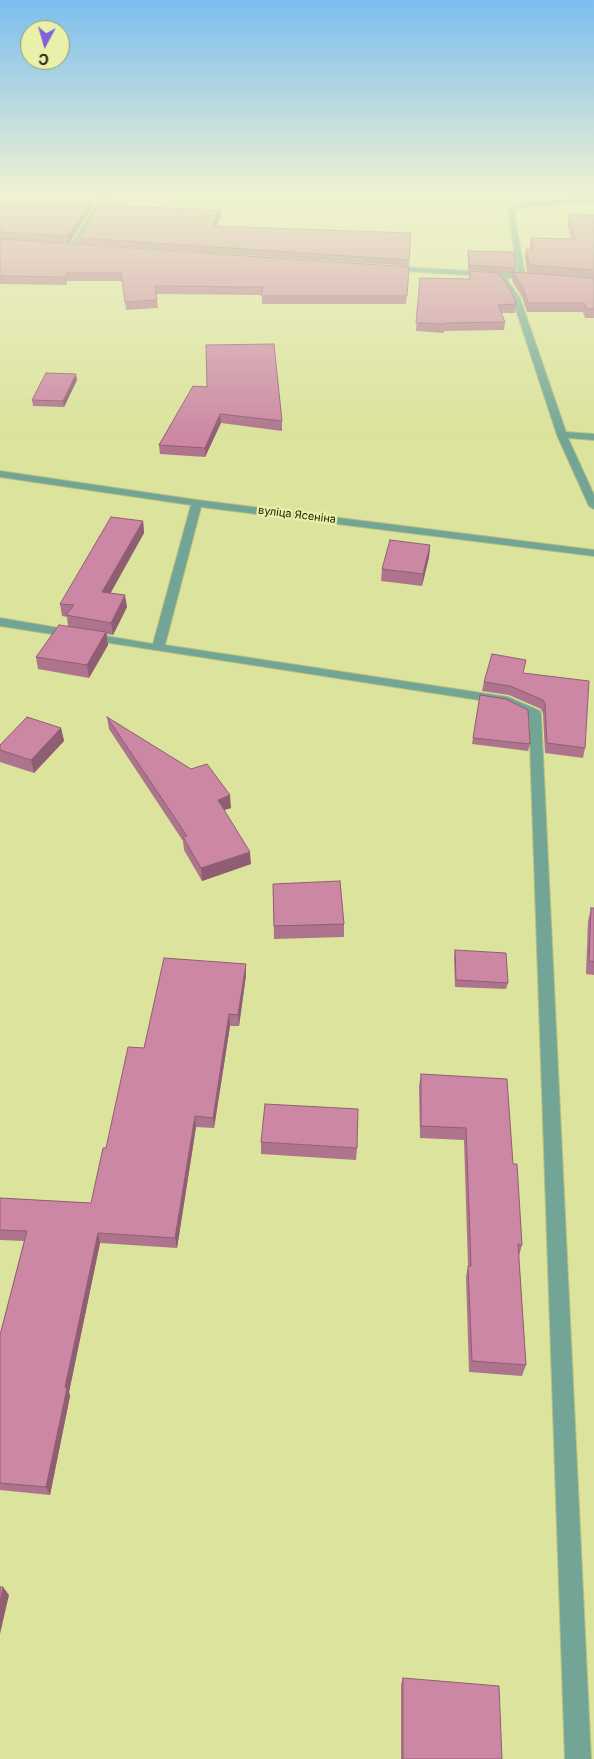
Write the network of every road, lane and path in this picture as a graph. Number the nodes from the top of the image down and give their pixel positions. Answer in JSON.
{"nodes":[{"id":1,"x":483,"y":274,"type":"edge"},
{"id":2,"x":499,"y":275,"type":"junction"},
{"id":3,"x":522,"y":276,"type":"joint"},
{"id":4,"x":540,"y":278,"type":"edge"},
{"id":5,"x":562,"y":435,"type":"junction"},
{"id":6,"x":594,"y":437,"type":"edge"},
{"id":7,"x":0,"y":474,"type":"edge"},
{"id":8,"x":197,"y":503,"type":"junction"},
{"id":9,"x":594,"y":506,"type":"edge"},
{"id":10,"x":594,"y":553,"type":"edge"},
{"id":11,"x":0,"y":622,"type":"edge"},
{"id":12,"x":158,"y":648,"type":"junction"},
{"id":13,"x":578,"y":1759,"type":"edge"}],
"edges":[{"from":1,"to":2,"type":"street"},
{"from":2,"to":3,"type":"street"},
{"from":2,"to":5,"type":"street"},
{"from":3,"to":4,"type":"street"},
{"from":5,"to":6,"type":"street"},
{"from":5,"to":9,"type":"street"},
{"from":7,"to":8,"type":"street","name":"вуліца Ясеніна"},
{"from":8,"to":10,"type":"street","name":"вуліца Ясеніна"},
{"from":8,"to":12,"type":"street"},
{"from":11,"to":12,"type":"street"},
{"from":12,"to":13,"type":"street"}]}
